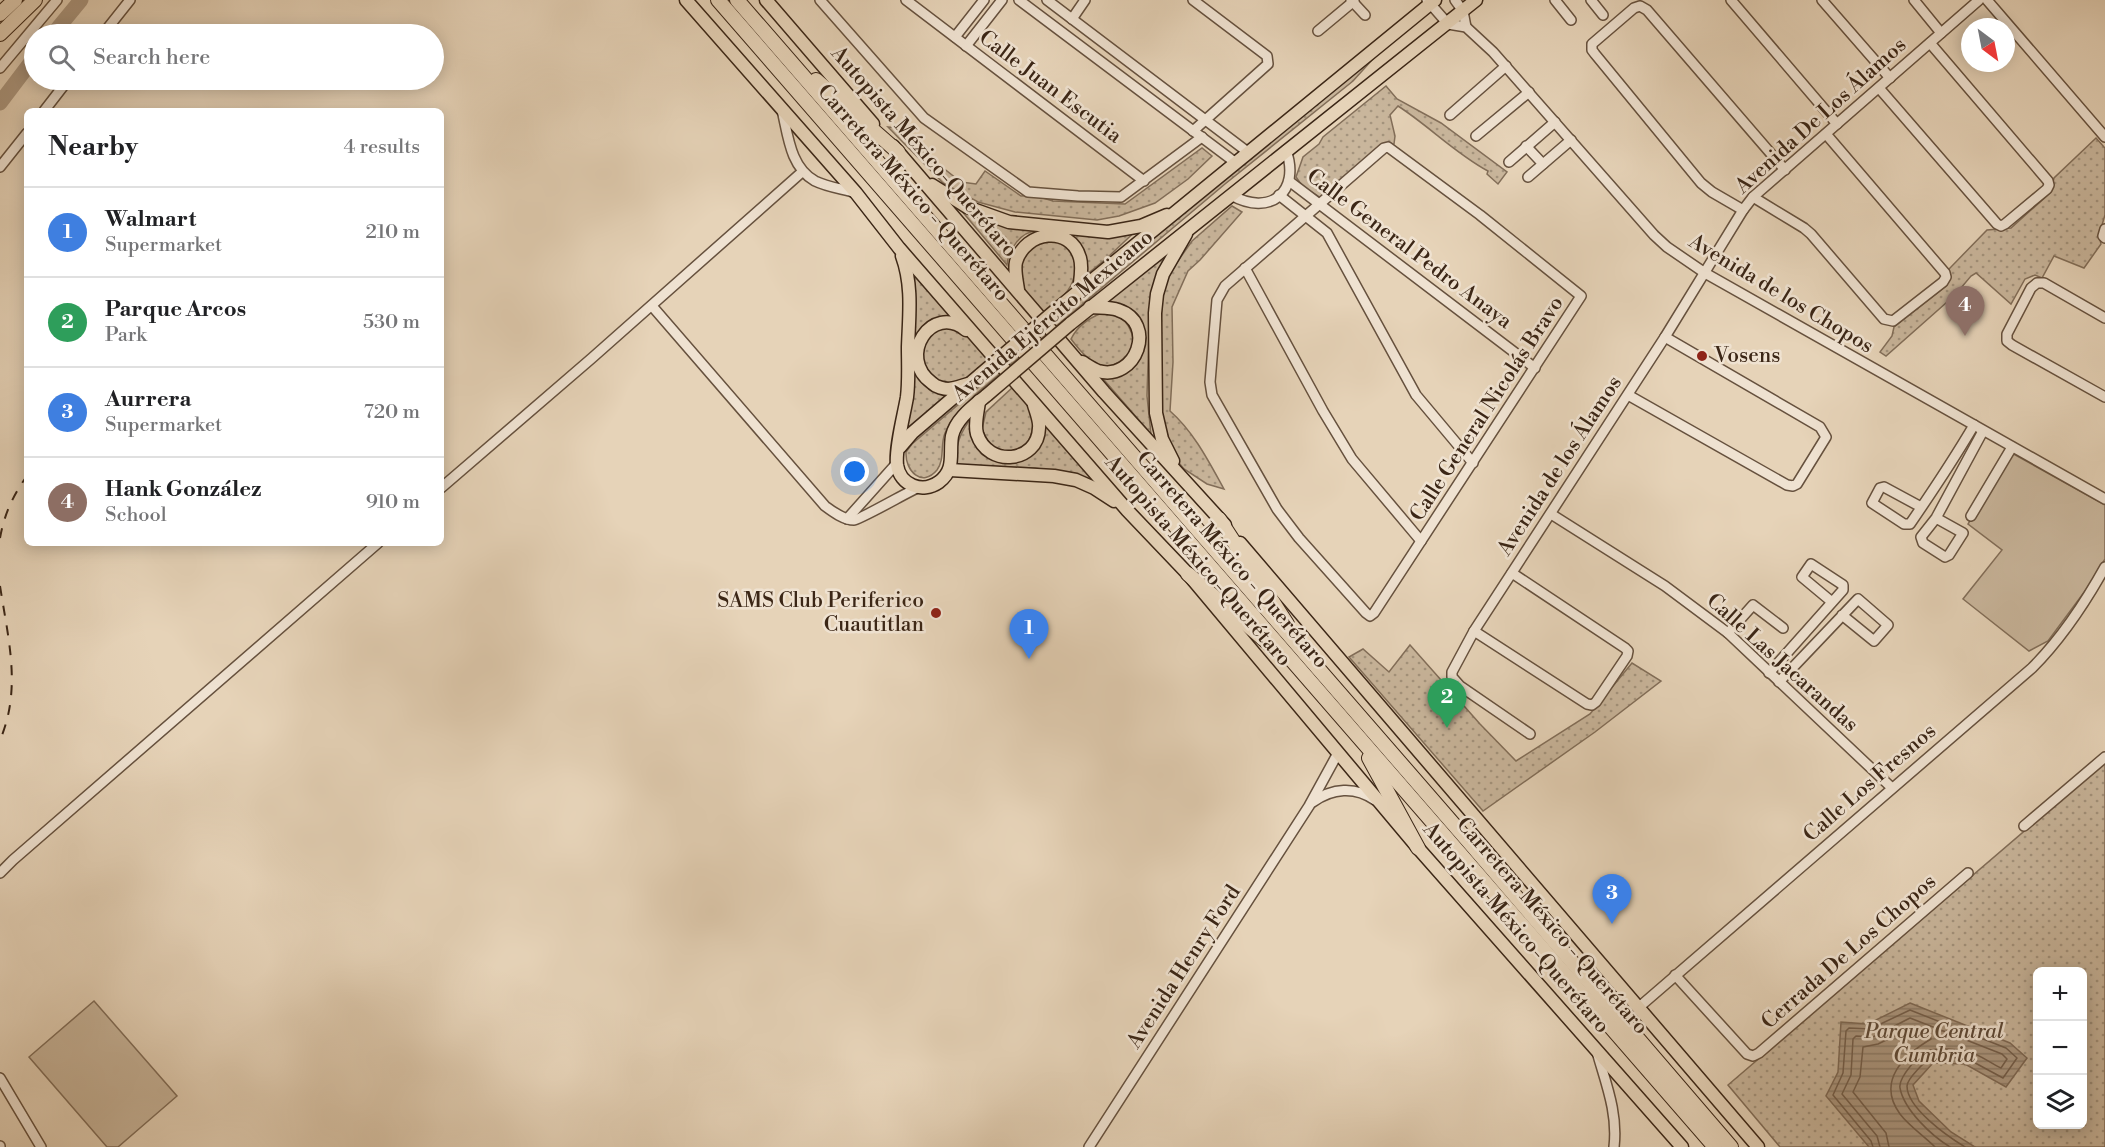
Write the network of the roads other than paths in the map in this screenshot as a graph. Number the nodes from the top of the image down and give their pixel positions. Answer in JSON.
{"nodes":[{"id":1,"x":5,"y":0,"type":"edge"},
{"id":2,"x":15,"y":0,"type":"edge"},
{"id":3,"x":35,"y":0,"type":"edge"},
{"id":4,"x":57,"y":0,"type":"edge"},
{"id":5,"x":130,"y":0,"type":"edge"},
{"id":6,"x":686,"y":0,"type":"edge"},
{"id":7,"x":718,"y":0,"type":"edge"},
{"id":8,"x":737,"y":0,"type":"edge"},
{"id":9,"x":766,"y":0,"type":"edge"},
{"id":10,"x":820,"y":0,"type":"edge"},
{"id":11,"x":906,"y":0,"type":"edge"},
{"id":12,"x":984,"y":0,"type":"edge"},
{"id":13,"x":1002,"y":0,"type":"edge"},
{"id":14,"x":1018,"y":0,"type":"edge"},
{"id":15,"x":1047,"y":0,"type":"edge"},
{"id":16,"x":1085,"y":0,"type":"edge"},
{"id":17,"x":1193,"y":0,"type":"edge"},
{"id":18,"x":1455,"y":0,"type":"edge"},
{"id":19,"x":1476,"y":0,"type":"edge"},
{"id":20,"x":1591,"y":0,"type":"edge"},
{"id":21,"x":1731,"y":0,"type":"edge"},
{"id":22,"x":1822,"y":0,"type":"edge"},
{"id":23,"x":1914,"y":0,"type":"edge"},
{"id":24,"x":1979,"y":0,"type":"edge"},
{"id":25,"x":1987,"y":0,"type":"edge"},
{"id":26,"x":1353,"y":1,"type":"edge"},
{"id":27,"x":1431,"y":1,"type":"edge"},
{"id":28,"x":1560,"y":2,"type":"edge"},
{"id":29,"x":0,"y":5,"type":"edge"},
{"id":30,"x":1463,"y":11,"type":"junction"},
{"id":31,"x":0,"y":14,"type":"edge"},
{"id":32,"x":1365,"y":15,"type":"dead end"},
{"id":33,"x":1604,"y":15,"type":"dead end"},
{"id":34,"x":1072,"y":19,"type":"junction"},
{"id":35,"x":1571,"y":20,"type":"dead end"},
{"id":36,"x":37,"y":24,"type":"edge"},
{"id":37,"x":111,"y":24,"type":"edge"},
{"id":38,"x":1448,"y":24,"type":"junction"},
{"id":39,"x":1466,"y":27,"type":"junction"},
{"id":40,"x":1318,"y":31,"type":"dead end"},
{"id":41,"x":764,"y":32,"type":"junction"},
{"id":42,"x":1941,"y":33,"type":"junction"},
{"id":43,"x":0,"y":34,"type":"edge"},
{"id":44,"x":955,"y":37,"type":"junction"},
{"id":45,"x":24,"y":39,"type":"edge"},
{"id":46,"x":1930,"y":42,"type":"junction"},
{"id":47,"x":966,"y":46,"type":"junction"},
{"id":48,"x":1111,"y":49,"type":"junction"},
{"id":49,"x":1102,"y":61,"type":"junction"},
{"id":50,"x":1506,"y":66,"type":"junction"},
{"id":51,"x":0,"y":68,"type":"edge"},
{"id":52,"x":1890,"y":78,"type":"junction"},
{"id":53,"x":1879,"y":88,"type":"junction"},
{"id":54,"x":60,"y":90,"type":"edge"},
{"id":55,"x":1528,"y":92,"type":"junction"},
{"id":56,"x":46,"y":108,"type":"edge"},
{"id":57,"x":781,"y":108,"type":"junction"},
{"id":58,"x":1450,"y":115,"type":"dead end"},
{"id":59,"x":1206,"y":119,"type":"junction"},
{"id":60,"x":1555,"y":122,"type":"junction"},
{"id":61,"x":1837,"y":124,"type":"junction"},
{"id":62,"x":1193,"y":131,"type":"junction"},
{"id":63,"x":1826,"y":134,"type":"junction"},
{"id":64,"x":1476,"y":136,"type":"dead end"},
{"id":65,"x":2105,"y":136,"type":"edge"},
{"id":66,"x":24,"y":137,"type":"edge"},
{"id":67,"x":1202,"y":137,"type":"junction"},
{"id":68,"x":1571,"y":140,"type":"junction"},
{"id":69,"x":1526,"y":146,"type":"junction"},
{"id":70,"x":1286,"y":150,"type":"junction"},
{"id":71,"x":898,"y":152,"type":"junction"},
{"id":72,"x":1249,"y":153,"type":"junction"},
{"id":73,"x":1509,"y":162,"type":"dead end"},
{"id":74,"x":1236,"y":163,"type":"junction"},
{"id":75,"x":1543,"y":164,"type":"junction"},
{"id":76,"x":0,"y":167,"type":"edge"},
{"id":77,"x":1785,"y":170,"type":"junction"},
{"id":78,"x":802,"y":172,"type":"junction"},
{"id":79,"x":1528,"y":177,"type":"dead end"},
{"id":80,"x":921,"y":179,"type":"junction"},
{"id":81,"x":1144,"y":181,"type":"junction"},
{"id":82,"x":1289,"y":181,"type":"junction"},
{"id":83,"x":856,"y":193,"type":"junction"},
{"id":84,"x":1231,"y":195,"type":"junction"},
{"id":85,"x":1279,"y":195,"type":"junction"},
{"id":86,"x":1753,"y":198,"type":"junction"},
{"id":87,"x":1319,"y":204,"type":"junction"},
{"id":88,"x":1179,"y":210,"type":"junction"},
{"id":89,"x":1743,"y":210,"type":"junction"},
{"id":90,"x":1307,"y":215,"type":"junction"},
{"id":91,"x":1189,"y":228,"type":"junction"},
{"id":92,"x":2105,"y":229,"type":"edge"},
{"id":93,"x":2105,"y":238,"type":"edge"},
{"id":94,"x":899,"y":248,"type":"junction"},
{"id":95,"x":1245,"y":268,"type":"junction"},
{"id":96,"x":1705,"y":273,"type":"junction"},
{"id":97,"x":1018,"y":291,"type":"junction"},
{"id":98,"x":1079,"y":291,"type":"junction"},
{"id":99,"x":652,"y":306,"type":"junction"},
{"id":100,"x":1090,"y":307,"type":"junction"},
{"id":101,"x":2105,"y":318,"type":"edge"},
{"id":102,"x":1665,"y":337,"type":"junction"},
{"id":103,"x":982,"y":343,"type":"junction"},
{"id":104,"x":1076,"y":359,"type":"junction"},
{"id":105,"x":1535,"y":368,"type":"junction"},
{"id":106,"x":968,"y":384,"type":"junction"},
{"id":107,"x":1628,"y":395,"type":"junction"},
{"id":108,"x":983,"y":398,"type":"junction"},
{"id":109,"x":2105,"y":398,"type":"edge"},
{"id":110,"x":1033,"y":401,"type":"junction"},
{"id":111,"x":1974,"y":425,"type":"junction"},
{"id":112,"x":1983,"y":431,"type":"junction"},
{"id":113,"x":2012,"y":447,"type":"junction"},
{"id":114,"x":899,"y":448,"type":"junction"},
{"id":115,"x":897,"y":463,"type":"junction"},
{"id":116,"x":1473,"y":464,"type":"junction"},
{"id":117,"x":950,"y":470,"type":"junction"},
{"id":118,"x":1188,"y":484,"type":"junction"},
{"id":119,"x":444,"y":486,"type":"edge"},
{"id":120,"x":917,"y":488,"type":"junction"},
{"id":121,"x":2105,"y":499,"type":"edge"},
{"id":122,"x":1921,"y":507,"type":"junction"},
{"id":123,"x":1127,"y":510,"type":"junction"},
{"id":124,"x":1551,"y":514,"type":"junction"},
{"id":125,"x":1971,"y":516,"type":"dead end"},
{"id":126,"x":1936,"y":518,"type":"junction"},
{"id":127,"x":847,"y":519,"type":"junction"},
{"id":128,"x":1219,"y":519,"type":"junction"},
{"id":129,"x":1421,"y":541,"type":"junction"},
{"id":130,"x":375,"y":546,"type":"edge"},
{"id":131,"x":2105,"y":567,"type":"edge"},
{"id":132,"x":1512,"y":573,"type":"junction"},
{"id":133,"x":1188,"y":574,"type":"junction"},
{"id":134,"x":1832,"y":602,"type":"junction"},
{"id":135,"x":1842,"y":615,"type":"junction"},
{"id":136,"x":1783,"y":628,"type":"dead end"},
{"id":137,"x":1474,"y":631,"type":"junction"},
{"id":138,"x":1728,"y":633,"type":"junction"},
{"id":139,"x":1299,"y":657,"type":"junction"},
{"id":140,"x":1769,"y":673,"type":"junction"},
{"id":141,"x":1779,"y":682,"type":"junction"},
{"id":142,"x":1530,"y":734,"type":"dead end"},
{"id":143,"x":1357,"y":735,"type":"junction"},
{"id":144,"x":1338,"y":753,"type":"junction"},
{"id":145,"x":2105,"y":757,"type":"edge"},
{"id":146,"x":1892,"y":788,"type":"junction"},
{"id":147,"x":1309,"y":806,"type":"junction"},
{"id":148,"x":1382,"y":806,"type":"junction"},
{"id":149,"x":2024,"y":826,"type":"dead end"},
{"id":150,"x":1418,"y":848,"type":"junction"},
{"id":151,"x":0,"y":873,"type":"edge"},
{"id":152,"x":1968,"y":873,"type":"dead end"},
{"id":153,"x":1675,"y":975,"type":"junction"},
{"id":154,"x":1638,"y":1008,"type":"junction"},
{"id":155,"x":1595,"y":1047,"type":"junction"},
{"id":156,"x":0,"y":1078,"type":"edge"},
{"id":157,"x":1757,"y":1145,"type":"edge"},
{"id":158,"x":41,"y":1147,"type":"edge"},
{"id":159,"x":1089,"y":1147,"type":"edge"},
{"id":160,"x":1614,"y":1147,"type":"edge"},
{"id":161,"x":1682,"y":1147,"type":"edge"},
{"id":162,"x":1715,"y":1147,"type":"edge"},
{"id":163,"x":1731,"y":1147,"type":"edge"}],
"edges":[{"from":1,"to":29,"type":"highway"},
{"from":2,"to":31,"type":"highway"},
{"from":3,"to":43,"type":"highway"},
{"from":4,"to":36,"type":"street"},
{"from":5,"to":37,"type":"street"},
{"from":6,"to":57,"type":"main road","name":"Autopista México-Querétaro"},
{"from":7,"to":139,"type":"highway","name":"Carretera México - Querétaro"},
{"from":8,"to":41,"type":"highway","name":"Carretera México - Querétaro"},
{"from":9,"to":71,"type":"main road","name":"Autopista México-Querétaro"},
{"from":10,"to":81,"type":"street"},
{"from":11,"to":44,"type":"street","name":"Calle Juan Escutia"},
{"from":12,"to":44,"type":"street"},
{"from":13,"to":47,"type":"street"},
{"from":14,"to":49,"type":"street"},
{"from":15,"to":34,"type":"street"},
{"from":16,"to":34,"type":"street"},
{"from":17,"to":59,"type":"street"},
{"from":18,"to":30,"type":"street"},
{"from":19,"to":30,"type":"main road","name":"Avenida Ejército Mexicano"},
{"from":20,"to":33,"type":"street"},
{"from":21,"to":61,"type":"street"},
{"from":22,"to":52,"type":"street"},
{"from":23,"to":42,"type":"street"},
{"from":24,"to":42,"type":"street","name":"Avenida De Los Álamos"},
{"from":25,"to":65,"type":"street"},
{"from":26,"to":32,"type":"street"},
{"from":26,"to":40,"type":"street"},
{"from":27,"to":38,"type":"street"},
{"from":27,"to":72,"type":"main road","name":"Avenida Ejército Mexicano"},
{"from":28,"to":35,"type":"street"},
{"from":30,"to":38,"type":"main road","name":"Avenida Ejército Mexicano"},
{"from":30,"to":39,"type":"street"},
{"from":34,"to":48,"type":"street"},
{"from":38,"to":39,"type":"street"},
{"from":38,"to":70,"type":"main road","name":"Avenida Ejército Mexicano"},
{"from":39,"to":50,"type":"street","name":"Avenida de los Chopos"},
{"from":41,"to":71,"type":"highway"},
{"from":41,"to":139,"type":"highway","name":"Carretera México - Querétaro"},
{"from":42,"to":46,"type":"street","name":"Avenida De Los Álamos"},
{"from":44,"to":47,"type":"street","name":"Calle Juan Escutia"},
{"from":45,"to":51,"type":"street"},
{"from":46,"to":52,"type":"street","name":"Avenida De Los Álamos"},
{"from":46,"to":53,"type":"street"},
{"from":47,"to":81,"type":"street","name":"Calle Juan Escutia"},
{"from":48,"to":49,"type":"street"},
{"from":48,"to":59,"type":"street"},
{"from":49,"to":62,"type":"street"},
{"from":50,"to":55,"type":"street","name":"Avenida de los Chopos"},
{"from":50,"to":58,"type":"street"},
{"from":52,"to":53,"type":"street","name":"Avenida De Los Álamos"},
{"from":53,"to":61,"type":"street","name":"Avenida De Los Álamos"},
{"from":54,"to":56,"type":"street"},
{"from":55,"to":60,"type":"street","name":"Avenida de los Chopos"},
{"from":55,"to":64,"type":"street"},
{"from":57,"to":78,"type":"street"},
{"from":57,"to":83,"type":"main road","name":"Autopista México-Querétaro"},
{"from":59,"to":62,"type":"street"},
{"from":59,"to":72,"type":"street"},
{"from":60,"to":68,"type":"street","name":"Avenida de los Chopos"},
{"from":60,"to":69,"type":"street"},
{"from":61,"to":63,"type":"street","name":"Avenida De Los Álamos"},
{"from":62,"to":67,"type":"street"},
{"from":63,"to":77,"type":"street","name":"Avenida De Los Álamos"},
{"from":63,"to":86,"type":"street"},
{"from":66,"to":76,"type":"street"},
{"from":67,"to":74,"type":"street"},
{"from":67,"to":81,"type":"street"},
{"from":68,"to":75,"type":"street"},
{"from":68,"to":96,"type":"street","name":"Avenida de los Chopos"},
{"from":69,"to":73,"type":"street"},
{"from":69,"to":75,"type":"street"},
{"from":70,"to":82,"type":"street"},
{"from":70,"to":84,"type":"main road","name":"Avenida Ejército Mexicano"},
{"from":71,"to":80,"type":"main road","name":"Autopista México-Querétaro"},
{"from":72,"to":74,"type":"main road","name":"Avenida Ejército Mexicano"},
{"from":74,"to":88,"type":"main road","name":"Avenida Ejército Mexicano"},
{"from":75,"to":79,"type":"street"},
{"from":77,"to":86,"type":"street","name":"Avenida De Los Álamos"},
{"from":77,"to":89,"type":"street"},
{"from":78,"to":83,"type":"street"},
{"from":78,"to":99,"type":"street"},
{"from":80,"to":88,"type":"main road"},
{"from":80,"to":97,"type":"main road","name":"Autopista México-Querétaro"},
{"from":82,"to":85,"type":"street"},
{"from":82,"to":87,"type":"street","name":"Calle General Pedro Anaya"},
{"from":83,"to":94,"type":"main road","name":"Autopista México-Querétaro"},
{"from":84,"to":85,"type":"street"},
{"from":84,"to":91,"type":"main road","name":"Avenida Ejército Mexicano"},
{"from":85,"to":90,"type":"street"},
{"from":86,"to":89,"type":"street","name":"Avenida De Los Álamos"},
{"from":87,"to":90,"type":"street","name":"Calle General Nicolás Bravo"},
{"from":87,"to":105,"type":"street","name":"Calle General Pedro Anaya"},
{"from":87,"to":105,"type":"street","name":"Calle General Nicolás Bravo"},
{"from":88,"to":98,"type":"main road","name":"Avenida Ejército Mexicano"},
{"from":89,"to":96,"type":"street","name":"Avenida De Los Álamos"},
{"from":90,"to":95,"type":"street","name":"Calle General Nicolás Bravo"},
{"from":90,"to":116,"type":"street"},
{"from":91,"to":100,"type":"main road","name":"Avenida Ejército Mexicano"},
{"from":91,"to":118,"type":"main road"},
{"from":92,"to":93,"type":"street"},
{"from":94,"to":103,"type":"main road","name":"Autopista México-Querétaro"},
{"from":94,"to":114,"type":"main road"},
{"from":95,"to":129,"type":"street"},
{"from":95,"to":129,"type":"street","name":"Calle General Nicolás Bravo"},
{"from":96,"to":102,"type":"street","name":"Avenida de los Álamos"},
{"from":96,"to":111,"type":"street","name":"Avenida de los Chopos"},
{"from":97,"to":98,"type":"main road"},
{"from":97,"to":104,"type":"main road","name":"Autopista México-Querétaro"},
{"from":98,"to":106,"type":"main road","name":"Avenida Ejército Mexicano","bridge":true},
{"from":99,"to":119,"type":"street"},
{"from":99,"to":127,"type":"street"},
{"from":100,"to":104,"type":"main road"},
{"from":100,"to":108,"type":"main road","name":"Avenida Ejército Mexicano","bridge":true},
{"from":101,"to":109,"type":"street"},
{"from":102,"to":107,"type":"street","name":"Avenida de los Álamos"},
{"from":102,"to":107,"type":"street"},
{"from":103,"to":106,"type":"main road"},
{"from":103,"to":110,"type":"main road","name":"Autopista México-Querétaro"},
{"from":104,"to":118,"type":"main road","name":"Autopista México-Querétaro"},
{"from":105,"to":116,"type":"street","name":"Calle General Nicolás Bravo"},
{"from":106,"to":114,"type":"main road","name":"Avenida Ejército Mexicano"},
{"from":107,"to":124,"type":"street","name":"Avenida de los Álamos"},
{"from":108,"to":110,"type":"main road"},
{"from":108,"to":117,"type":"main road","name":"Avenida Ejército Mexicano"},
{"from":110,"to":123,"type":"main road","name":"Autopista México-Querétaro"},
{"from":111,"to":112,"type":"street","name":"Avenida de los Chopos"},
{"from":111,"to":122,"type":"street"},
{"from":112,"to":113,"type":"street","name":"Avenida de los Chopos"},
{"from":112,"to":126,"type":"street"},
{"from":113,"to":121,"type":"street","name":"Avenida de los Chopos"},
{"from":113,"to":125,"type":"street"},
{"from":114,"to":115,"type":"main road"},
{"from":115,"to":120,"type":"main road"},
{"from":115,"to":127,"type":"street"},
{"from":116,"to":129,"type":"street","name":"Calle General Nicolás Bravo"},
{"from":117,"to":120,"type":"main road"},
{"from":117,"to":123,"type":"main road"},
{"from":118,"to":128,"type":"main road","name":"Autopista México-Querétaro"},
{"from":120,"to":127,"type":"street"},
{"from":122,"to":122,"type":"street"},
{"from":123,"to":133,"type":"main road","name":"Autopista México-Querétaro"},
{"from":124,"to":132,"type":"street","name":"Avenida de los Álamos"},
{"from":124,"to":138,"type":"street","name":"Calle Las Jacarandas"},
{"from":126,"to":126,"type":"street"},
{"from":128,"to":139,"type":"highway"},
{"from":128,"to":154,"type":"main road","name":"Autopista México-Querétaro"},
{"from":130,"to":151,"type":"street"},
{"from":131,"to":146,"type":"street","name":"Calle Los Fresnos"},
{"from":132,"to":137,"type":"street","name":"Avenida de los Álamos"},
{"from":132,"to":137,"type":"street"},
{"from":133,"to":139,"type":"highway"},
{"from":133,"to":144,"type":"main road","name":"Autopista México-Querétaro"},
{"from":134,"to":134,"type":"street"},
{"from":134,"to":140,"type":"street"},
{"from":135,"to":135,"type":"street"},
{"from":135,"to":141,"type":"street"},
{"from":136,"to":138,"type":"street"},
{"from":137,"to":142,"type":"street","name":"Avenida de los Álamos"},
{"from":138,"to":140,"type":"street","name":"Calle Las Jacarandas"},
{"from":139,"to":143,"type":"highway","name":"Carretera México - Querétaro"},
{"from":139,"to":163,"type":"highway","name":"Carretera México - Querétaro"},
{"from":140,"to":141,"type":"street","name":"Calle Las Jacarandas"},
{"from":141,"to":146,"type":"street","name":"Calle Las Jacarandas"},
{"from":143,"to":150,"type":"highway"},
{"from":143,"to":162,"type":"highway","name":"Carretera México - Querétaro"},
{"from":144,"to":147,"type":"street","name":"Avenida Henry Ford"},
{"from":144,"to":148,"type":"main road","name":"Autopista México-Querétaro"},
{"from":145,"to":149,"type":"street"},
{"from":146,"to":153,"type":"street","name":"Calle Los Fresnos"},
{"from":147,"to":148,"type":"street","name":"Avenida Henry Ford"},
{"from":147,"to":159,"type":"street","name":"Avenida Henry Ford"},
{"from":148,"to":150,"type":"main road","name":"Autopista México-Querétaro"},
{"from":150,"to":155,"type":"main road","name":"Autopista México-Querétaro"},
{"from":152,"to":153,"type":"street","name":"Cerrada De Los Chopos"},
{"from":153,"to":154,"type":"street","name":"Calle Los Fresnos"},
{"from":154,"to":157,"type":"main road","name":"Autopista México-Querétaro"},
{"from":155,"to":160,"type":"street"},
{"from":155,"to":161,"type":"main road","name":"Autopista México-Querétaro"},
{"from":156,"to":158,"type":"street"}]}
